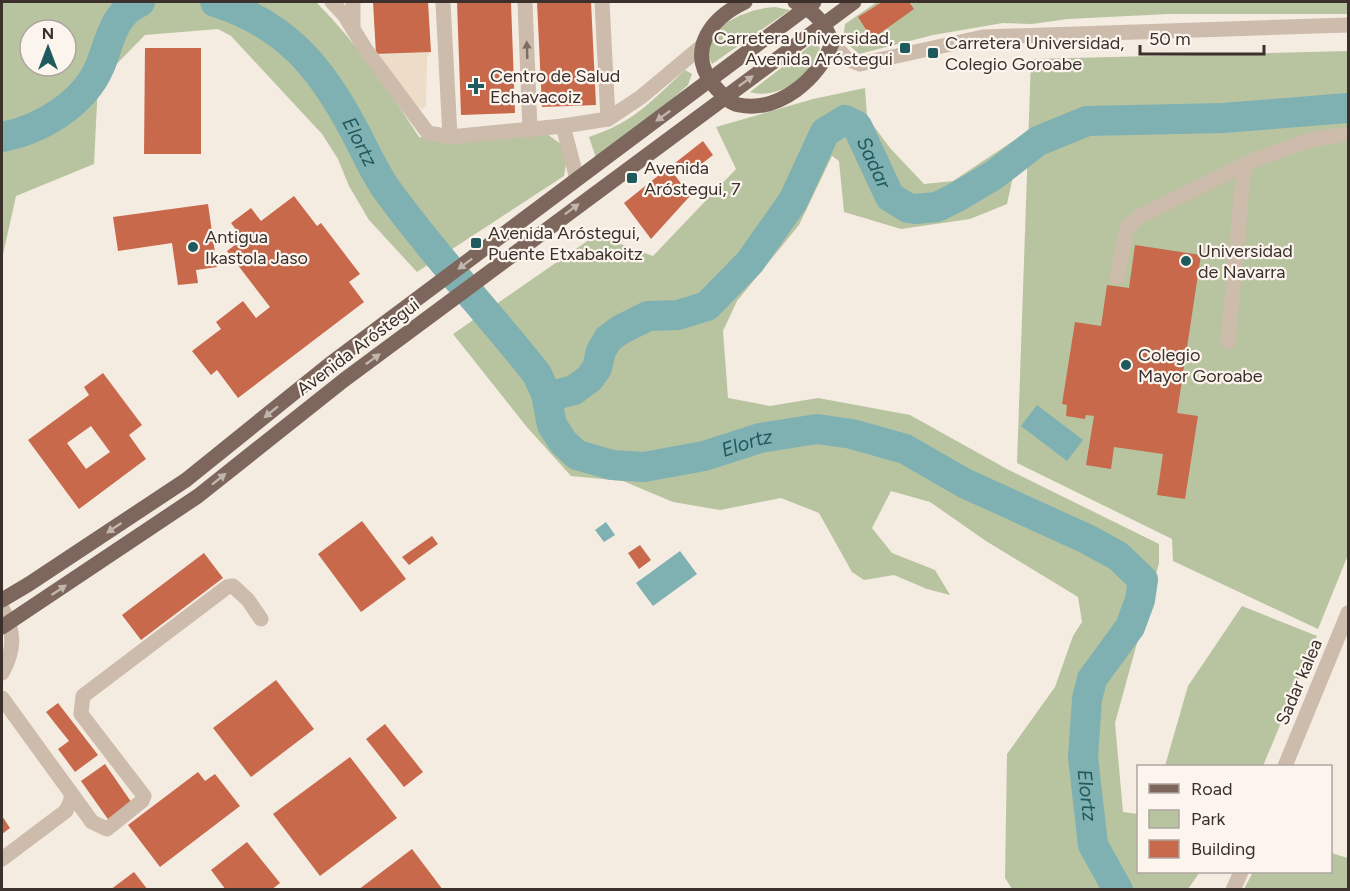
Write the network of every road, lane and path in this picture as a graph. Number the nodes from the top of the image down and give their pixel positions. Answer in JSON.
{"nodes":[{"id":1,"x":332,"y":2,"type":"edge"},
{"id":2,"x":352,"y":2,"type":"edge"},
{"id":3,"x":443,"y":2,"type":"edge"},
{"id":4,"x":525,"y":2,"type":"edge"},
{"id":5,"x":603,"y":2,"type":"edge"},
{"id":6,"x":745,"y":2,"type":"edge"},
{"id":7,"x":854,"y":2,"type":"edge"},
{"id":8,"x":805,"y":3,"type":"edge"},
{"id":9,"x":824,"y":25,"type":"junction"},
{"id":10,"x":1348,"y":25,"type":"edge"},
{"id":11,"x":353,"y":29,"type":"junction"},
{"id":12,"x":832,"y":43,"type":"junction"},
{"id":13,"x":702,"y":46,"type":"junction"},
{"id":14,"x":710,"y":81,"type":"junction"},
{"id":15,"x":724,"y":97,"type":"junction"},
{"id":16,"x":608,"y":119,"type":"junction"},
{"id":17,"x":563,"y":126,"type":"junction"},
{"id":18,"x":530,"y":130,"type":"junction"},
{"id":19,"x":1348,"y":134,"type":"edge"},
{"id":20,"x":450,"y":137,"type":"junction"},
{"id":21,"x":1244,"y":165,"type":"junction"},
{"id":22,"x":577,"y":180,"type":"junction"},
{"id":23,"x":1116,"y":277,"type":"dead end"},
{"id":24,"x":1228,"y":342,"type":"dead end"},
{"id":25,"x":2,"y":600,"type":"edge"},
{"id":26,"x":2,"y":608,"type":"edge"},
{"id":27,"x":1348,"y":613,"type":"edge"},
{"id":28,"x":261,"y":619,"type":"dead end"},
{"id":29,"x":6,"y":624,"type":"edge"},
{"id":30,"x":2,"y":673,"type":"edge"},
{"id":31,"x":2,"y":698,"type":"edge"},
{"id":32,"x":1285,"y":765,"type":"edge"},
{"id":33,"x":71,"y":793,"type":"junction"},
{"id":34,"x":2,"y":858,"type":"edge"},
{"id":35,"x":1241,"y":873,"type":"edge"},
{"id":36,"x":1233,"y":890,"type":"edge"}],
"edges":[{"from":1,"to":2,"type":"street"},
{"from":1,"to":11,"type":"street"},
{"from":2,"to":11,"type":"street"},
{"from":3,"to":20,"type":"street"},
{"from":18,"to":4,"type":"street","one_way":true},
{"from":5,"to":16,"type":"street"},
{"from":6,"to":13,"type":"main road"},
{"from":7,"to":9,"type":"main road"},
{"from":8,"to":9,"type":"main road","name":"Avenida Aróstegui"},
{"from":8,"to":14,"type":"main road","name":"Avenida Aróstegui"},
{"from":9,"to":12,"type":"main road","name":"Avenida Aróstegui"},
{"from":15,"to":9,"type":"main road","name":"Avenida Aróstegui","one_way":true},
{"from":10,"to":12,"type":"street"},
{"from":11,"to":20,"type":"street"},
{"from":12,"to":15,"type":"main road"},
{"from":13,"to":14,"type":"main road"},
{"from":13,"to":16,"type":"street"},
{"from":14,"to":15,"type":"main road"},
{"from":14,"to":22,"type":"main road","name":"Avenida Aróstegui","one_way":true},
{"from":29,"to":15,"type":"main road","name":"Avenida Aróstegui","one_way":true},
{"from":16,"to":17,"type":"street"},
{"from":17,"to":18,"type":"street"},
{"from":17,"to":22,"type":"street"},
{"from":18,"to":20,"type":"street"},
{"from":19,"to":21,"type":"street"},
{"from":21,"to":23,"type":"street"},
{"from":21,"to":24,"type":"street"},
{"from":22,"to":25,"type":"main road","name":"Avenida Aróstegui","one_way":true},
{"from":26,"to":29,"type":"street"},
{"from":27,"to":32,"type":"street","name":"Sadar kalea"},
{"from":28,"to":33,"type":"street"},
{"from":29,"to":30,"type":"street"},
{"from":31,"to":33,"type":"street"},
{"from":33,"to":34,"type":"street"},
{"from":35,"to":36,"type":"street"}]}
